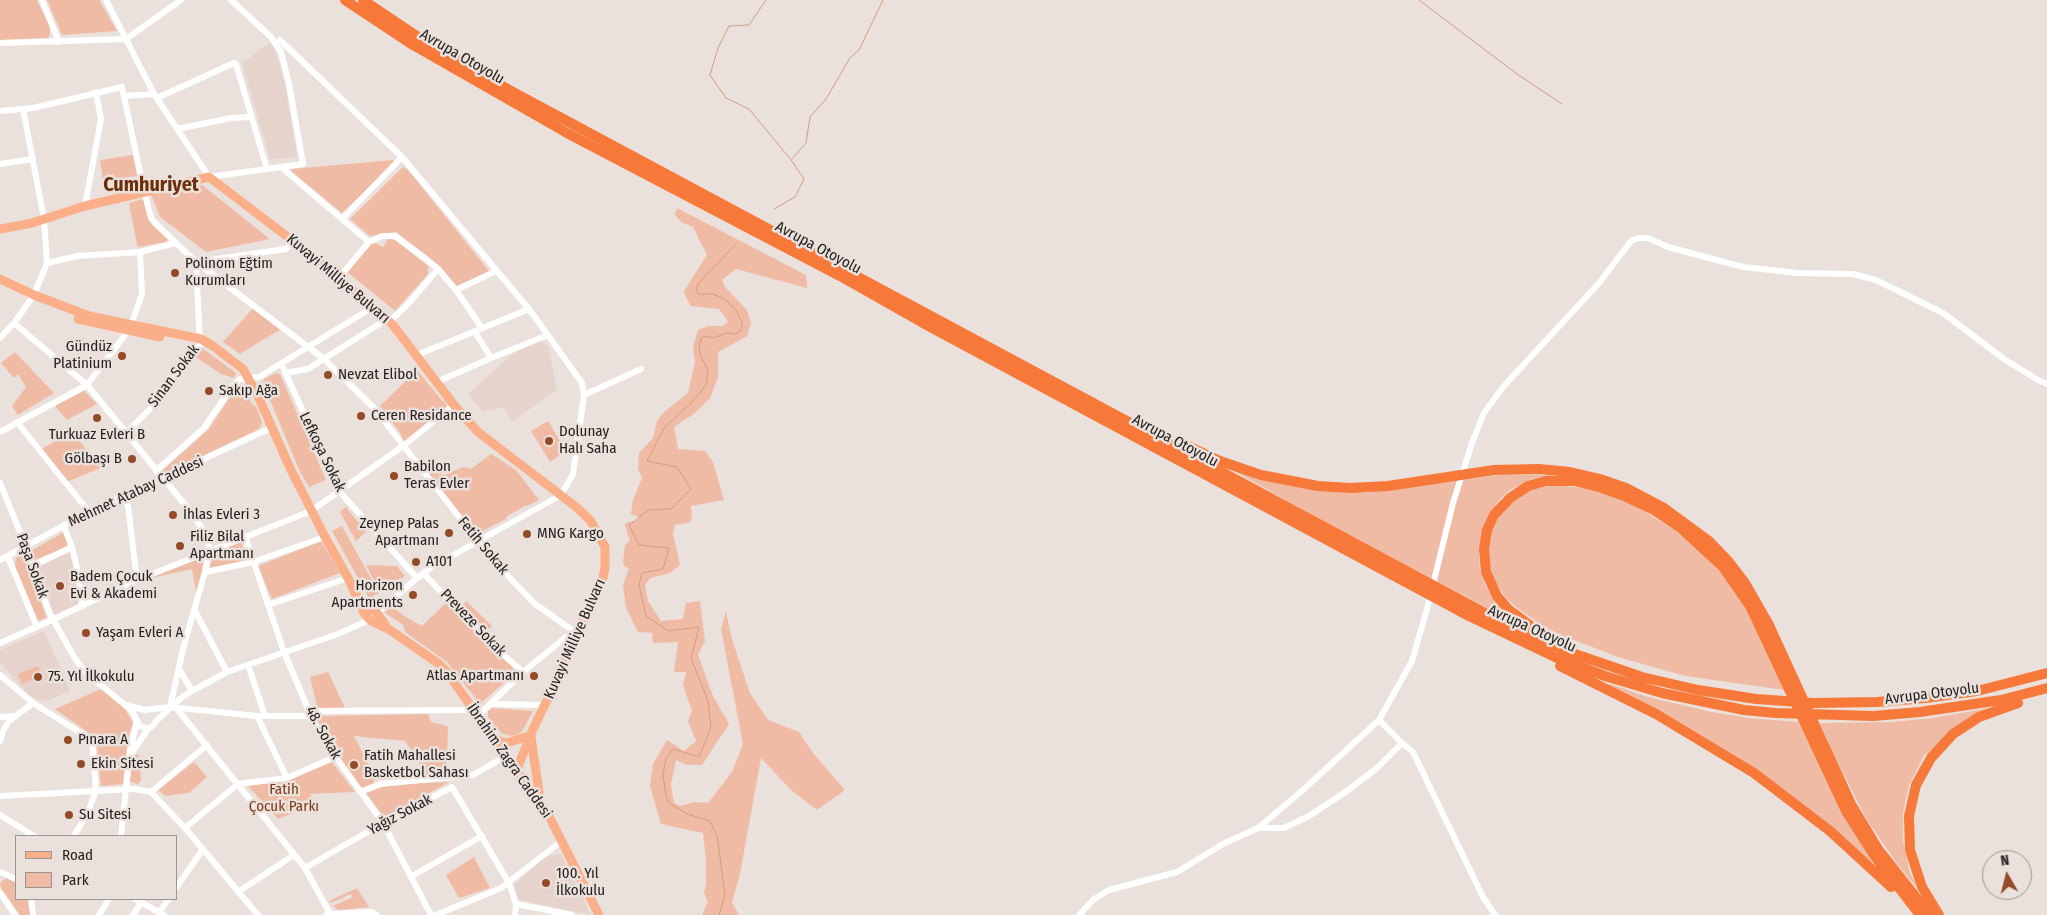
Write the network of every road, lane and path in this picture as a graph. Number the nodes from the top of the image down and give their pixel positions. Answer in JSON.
{"nodes":[{"id":1,"x":42,"y":0,"type":"edge"},
{"id":2,"x":106,"y":0,"type":"edge"},
{"id":3,"x":181,"y":0,"type":"edge"},
{"id":4,"x":231,"y":0,"type":"edge"},
{"id":5,"x":345,"y":0,"type":"edge"},
{"id":6,"x":362,"y":0,"type":"edge"},
{"id":7,"x":126,"y":39,"type":"junction"},
{"id":8,"x":280,"y":40,"type":"dead end"},
{"id":9,"x":59,"y":42,"type":"junction"},
{"id":10,"x":0,"y":43,"type":"edge"},
{"id":11,"x":96,"y":92,"type":"junction"},
{"id":12,"x":124,"y":96,"type":"junction"},
{"id":13,"x":155,"y":96,"type":"junction"},
{"id":14,"x":23,"y":109,"type":"junction"},
{"id":15,"x":0,"y":112,"type":"edge"},
{"id":16,"x":251,"y":117,"type":"junction"},
{"id":17,"x":177,"y":129,"type":"junction"},
{"id":18,"x":402,"y":157,"type":"junction"},
{"id":19,"x":33,"y":159,"type":"junction"},
{"id":20,"x":0,"y":164,"type":"edge"},
{"id":21,"x":281,"y":167,"type":"junction"},
{"id":22,"x":267,"y":169,"type":"junction"},
{"id":23,"x":208,"y":177,"type":"junction"},
{"id":24,"x":144,"y":191,"type":"junction"},
{"id":25,"x":84,"y":206,"type":"junction"},
{"id":26,"x":44,"y":219,"type":"junction"},
{"id":27,"x":342,"y":219,"type":"junction"},
{"id":28,"x":0,"y":229,"type":"edge"},
{"id":29,"x":293,"y":241,"type":"junction"},
{"id":30,"x":369,"y":242,"type":"junction"},
{"id":31,"x":175,"y":243,"type":"junction"},
{"id":32,"x":140,"y":252,"type":"junction"},
{"id":33,"x":196,"y":262,"type":"junction"},
{"id":34,"x":47,"y":263,"type":"junction"},
{"id":35,"x":438,"y":269,"type":"junction"},
{"id":36,"x":496,"y":271,"type":"junction"},
{"id":37,"x":0,"y":279,"type":"edge"},
{"id":38,"x":338,"y":279,"type":"junction"},
{"id":39,"x":0,"y":286,"type":"edge"},
{"id":40,"x":456,"y":290,"type":"junction"},
{"id":41,"x":32,"y":298,"type":"junction"},
{"id":42,"x":373,"y":307,"type":"junction"},
{"id":43,"x":529,"y":309,"type":"junction"},
{"id":44,"x":388,"y":320,"type":"junction"},
{"id":45,"x":14,"y":323,"type":"junction"},
{"id":46,"x":130,"y":328,"type":"junction"},
{"id":47,"x":482,"y":328,"type":"junction"},
{"id":48,"x":475,"y":332,"type":"junction"},
{"id":49,"x":548,"y":335,"type":"junction"},
{"id":50,"x":0,"y":338,"type":"edge"},
{"id":51,"x":201,"y":342,"type":"junction"},
{"id":52,"x":309,"y":348,"type":"junction"},
{"id":53,"x":417,"y":355,"type":"junction"},
{"id":54,"x":492,"y":358,"type":"junction"},
{"id":55,"x":324,"y":359,"type":"junction"},
{"id":56,"x":282,"y":364,"type":"junction"},
{"id":57,"x":641,"y":369,"type":"dead end"},
{"id":58,"x":285,"y":373,"type":"junction"},
{"id":59,"x":247,"y":377,"type":"junction"},
{"id":60,"x":437,"y":382,"type":"junction"},
{"id":61,"x":2047,"y":384,"type":"edge"},
{"id":62,"x":86,"y":385,"type":"junction"},
{"id":63,"x":584,"y":395,"type":"junction"},
{"id":64,"x":454,"y":405,"type":"junction"},
{"id":65,"x":1114,"y":414,"type":"junction"},
{"id":66,"x":17,"y":422,"type":"junction"},
{"id":67,"x":273,"y":428,"type":"junction"},
{"id":68,"x":0,"y":432,"type":"edge"},
{"id":69,"x":126,"y":433,"type":"junction"},
{"id":70,"x":403,"y":446,"type":"junction"},
{"id":71,"x":156,"y":471,"type":"junction"},
{"id":72,"x":162,"y":479,"type":"junction"},
{"id":73,"x":0,"y":483,"type":"edge"},
{"id":74,"x":339,"y":490,"type":"junction"},
{"id":75,"x":123,"y":496,"type":"junction"},
{"id":76,"x":561,"y":496,"type":"junction"},
{"id":77,"x":311,"y":510,"type":"junction"},
{"id":78,"x":89,"y":512,"type":"junction"},
{"id":79,"x":64,"y":527,"type":"junction"},
{"id":80,"x":245,"y":536,"type":"junction"},
{"id":81,"x":325,"y":537,"type":"junction"},
{"id":82,"x":478,"y":541,"type":"junction"},
{"id":83,"x":26,"y":547,"type":"junction"},
{"id":84,"x":72,"y":547,"type":"junction"},
{"id":85,"x":209,"y":550,"type":"junction"},
{"id":86,"x":8,"y":557,"type":"junction"},
{"id":87,"x":0,"y":560,"type":"edge"},
{"id":88,"x":253,"y":562,"type":"junction"},
{"id":89,"x":32,"y":566,"type":"junction"},
{"id":90,"x":205,"y":572,"type":"junction"},
{"id":91,"x":423,"y":573,"type":"junction"},
{"id":92,"x":348,"y":578,"type":"junction"},
{"id":93,"x":417,"y":578,"type":"junction"},
{"id":94,"x":137,"y":580,"type":"junction"},
{"id":95,"x":268,"y":605,"type":"junction"},
{"id":96,"x":82,"y":606,"type":"junction"},
{"id":97,"x":195,"y":611,"type":"junction"},
{"id":98,"x":373,"y":617,"type":"junction"},
{"id":99,"x":52,"y":620,"type":"junction"},
{"id":100,"x":37,"y":627,"type":"junction"},
{"id":101,"x":1496,"y":630,"type":"junction"},
{"id":102,"x":576,"y":633,"type":"junction"},
{"id":103,"x":0,"y":643,"type":"edge"},
{"id":104,"x":284,"y":652,"type":"junction"},
{"id":105,"x":1783,"y":664,"type":"junction"},
{"id":106,"x":248,"y":665,"type":"junction"},
{"id":107,"x":179,"y":669,"type":"junction"},
{"id":108,"x":227,"y":672,"type":"junction"},
{"id":109,"x":523,"y":672,"type":"junction"},
{"id":110,"x":2047,"y":673,"type":"edge"},
{"id":111,"x":0,"y":675,"type":"edge"},
{"id":112,"x":1668,"y":684,"type":"junction"},
{"id":113,"x":2047,"y":688,"type":"edge"},
{"id":114,"x":192,"y":691,"type":"junction"},
{"id":115,"x":2047,"y":693,"type":"edge"},
{"id":116,"x":33,"y":703,"type":"junction"},
{"id":117,"x":492,"y":704,"type":"junction"},
{"id":118,"x":126,"y":705,"type":"junction"},
{"id":119,"x":545,"y":705,"type":"junction"},
{"id":120,"x":174,"y":708,"type":"junction"},
{"id":121,"x":147,"y":710,"type":"junction"},
{"id":122,"x":310,"y":713,"type":"junction"},
{"id":123,"x":476,"y":713,"type":"junction"},
{"id":124,"x":14,"y":716,"type":"junction"},
{"id":125,"x":257,"y":716,"type":"junction"},
{"id":126,"x":265,"y":716,"type":"junction"},
{"id":127,"x":0,"y":717,"type":"edge"},
{"id":128,"x":1380,"y":720,"type":"junction"},
{"id":129,"x":137,"y":721,"type":"junction"},
{"id":130,"x":156,"y":721,"type":"junction"},
{"id":131,"x":148,"y":729,"type":"junction"},
{"id":132,"x":530,"y":734,"type":"junction"},
{"id":133,"x":1815,"y":736,"type":"junction"},
{"id":134,"x":494,"y":739,"type":"junction"},
{"id":135,"x":0,"y":741,"type":"edge"},
{"id":136,"x":1402,"y":743,"type":"junction"},
{"id":137,"x":207,"y":745,"type":"junction"},
{"id":138,"x":129,"y":757,"type":"junction"},
{"id":139,"x":335,"y":757,"type":"junction"},
{"id":140,"x":512,"y":763,"type":"junction"},
{"id":141,"x":287,"y":778,"type":"junction"},
{"id":142,"x":238,"y":784,"type":"junction"},
{"id":143,"x":126,"y":789,"type":"junction"},
{"id":144,"x":96,"y":791,"type":"junction"},
{"id":145,"x":151,"y":792,"type":"junction"},
{"id":146,"x":360,"y":792,"type":"junction"},
{"id":147,"x":0,"y":796,"type":"edge"},
{"id":148,"x":541,"y":804,"type":"junction"},
{"id":149,"x":0,"y":814,"type":"edge"},
{"id":150,"x":383,"y":824,"type":"junction"},
{"id":151,"x":185,"y":828,"type":"junction"},
{"id":152,"x":1258,"y":828,"type":"junction"},
{"id":153,"x":32,"y":835,"type":"edge"},
{"id":154,"x":75,"y":835,"type":"edge"},
{"id":155,"x":121,"y":835,"type":"edge"},
{"id":156,"x":482,"y":836,"type":"junction"},
{"id":157,"x":562,"y":840,"type":"junction"},
{"id":158,"x":203,"y":849,"type":"junction"},
{"id":159,"x":294,"y":855,"type":"junction"},
{"id":160,"x":305,"y":868,"type":"junction"},
{"id":161,"x":0,"y":872,"type":"edge"},
{"id":162,"x":412,"y":876,"type":"junction"},
{"id":163,"x":15,"y":879,"type":"edge"},
{"id":164,"x":509,"y":883,"type":"junction"},
{"id":165,"x":178,"y":885,"type":"edge"},
{"id":166,"x":238,"y":892,"type":"junction"},
{"id":167,"x":0,"y":893,"type":"edge"},
{"id":168,"x":32,"y":900,"type":"edge"},
{"id":169,"x":108,"y":900,"type":"edge"},
{"id":170,"x":168,"y":900,"type":"edge"},
{"id":171,"x":138,"y":901,"type":"edge"},
{"id":172,"x":516,"y":904,"type":"junction"},
{"id":173,"x":162,"y":914,"type":"edge"},
{"id":174,"x":255,"y":914,"type":"edge"},
{"id":175,"x":15,"y":915,"type":"edge"},
{"id":176,"x":33,"y":915,"type":"edge"},
{"id":177,"x":99,"y":915,"type":"edge"},
{"id":178,"x":133,"y":915,"type":"edge"},
{"id":179,"x":328,"y":915,"type":"edge"},
{"id":180,"x":376,"y":915,"type":"edge"},
{"id":181,"x":431,"y":915,"type":"edge"},
{"id":182,"x":436,"y":915,"type":"edge"},
{"id":183,"x":514,"y":915,"type":"edge"},
{"id":184,"x":572,"y":915,"type":"edge"},
{"id":185,"x":599,"y":915,"type":"edge"},
{"id":186,"x":1079,"y":915,"type":"edge"},
{"id":187,"x":1495,"y":915,"type":"edge"},
{"id":188,"x":1919,"y":915,"type":"edge"},
{"id":189,"x":1930,"y":915,"type":"edge"},
{"id":190,"x":1939,"y":915,"type":"edge"}],
"edges":[{"from":1,"to":9,"type":"street"},
{"from":2,"to":7,"type":"street","name":"Kuvayi Milliye Bulvarı"},
{"from":3,"to":7,"type":"street"},
{"from":4,"to":21,"type":"street"},
{"from":5,"to":101,"type":"highway","name":"Avrupa Otoyolu"},
{"from":6,"to":65,"type":"highway","name":"Avrupa Otoyolu"},
{"from":7,"to":9,"type":"street"},
{"from":7,"to":13,"type":"street","name":"Kuvayi Milliye Bulvarı"},
{"from":8,"to":18,"type":"street"},
{"from":9,"to":10,"type":"street"},
{"from":11,"to":12,"type":"street","name":"Fetih Sokak"},
{"from":11,"to":14,"type":"street"},
{"from":11,"to":25,"type":"street"},
{"from":12,"to":13,"type":"street"},
{"from":12,"to":24,"type":"street","name":"Fetih Sokak"},
{"from":13,"to":16,"type":"street"},
{"from":13,"to":17,"type":"street","name":"Kuvayi Milliye Bulvarı"},
{"from":14,"to":15,"type":"street"},
{"from":14,"to":19,"type":"street"},
{"from":16,"to":17,"type":"street"},
{"from":16,"to":22,"type":"street"},
{"from":17,"to":23,"type":"street","name":"Kuvayi Milliye Bulvarı"},
{"from":18,"to":27,"type":"street"},
{"from":18,"to":36,"type":"street"},
{"from":19,"to":20,"type":"street"},
{"from":19,"to":26,"type":"street"},
{"from":21,"to":22,"type":"street"},
{"from":21,"to":27,"type":"street"},
{"from":22,"to":23,"type":"street"},
{"from":23,"to":24,"type":"main road"},
{"from":23,"to":29,"type":"main road","name":"Kuvayi Milliye Bulvarı"},
{"from":24,"to":25,"type":"main road"},
{"from":24,"to":31,"type":"street","name":"Fetih Sokak"},
{"from":25,"to":26,"type":"main road"},
{"from":26,"to":28,"type":"main road"},
{"from":26,"to":34,"type":"street"},
{"from":27,"to":30,"type":"street"},
{"from":29,"to":33,"type":"street"},
{"from":29,"to":38,"type":"main road","name":"Kuvayi Milliye Bulvarı"},
{"from":30,"to":35,"type":"street"},
{"from":30,"to":38,"type":"street"},
{"from":31,"to":32,"type":"street"},
{"from":31,"to":33,"type":"street","name":"Fetih Sokak"},
{"from":32,"to":34,"type":"street"},
{"from":32,"to":46,"type":"street"},
{"from":33,"to":51,"type":"street","name":"Sinan Sokak"},
{"from":33,"to":52,"type":"street","name":"Fetih Sokak"},
{"from":34,"to":41,"type":"street"},
{"from":35,"to":40,"type":"street"},
{"from":35,"to":44,"type":"street"},
{"from":36,"to":40,"type":"street"},
{"from":36,"to":43,"type":"street"},
{"from":37,"to":41,"type":"main road"},
{"from":38,"to":42,"type":"main road","name":"Kuvayi Milliye Bulvarı"},
{"from":39,"to":41,"type":"main road"},
{"from":40,"to":47,"type":"street"},
{"from":41,"to":45,"type":"street"},
{"from":41,"to":46,"type":"main road"},
{"from":42,"to":44,"type":"main road","name":"Kuvayi Milliye Bulvarı"},
{"from":42,"to":52,"type":"street"},
{"from":43,"to":47,"type":"street"},
{"from":43,"to":49,"type":"street"},
{"from":44,"to":53,"type":"main road","name":"Kuvayi Milliye Bulvarı"},
{"from":44,"to":55,"type":"street"},
{"from":45,"to":50,"type":"street"},
{"from":45,"to":62,"type":"street"},
{"from":46,"to":51,"type":"main road"},
{"from":46,"to":62,"type":"street"},
{"from":47,"to":48,"type":"street"},
{"from":48,"to":53,"type":"street"},
{"from":48,"to":54,"type":"street"},
{"from":49,"to":54,"type":"street"},
{"from":49,"to":63,"type":"street"},
{"from":51,"to":59,"type":"main road","name":"İbrahim Zagra Caddesi"},
{"from":51,"to":69,"type":"street","name":"Sinan Sokak"},
{"from":52,"to":55,"type":"street","name":"Fetih Sokak"},
{"from":52,"to":56,"type":"street"},
{"from":53,"to":60,"type":"main road","name":"Kuvayi Milliye Bulvarı"},
{"from":54,"to":60,"type":"street"},
{"from":55,"to":58,"type":"street"},
{"from":55,"to":70,"type":"street","name":"Fetih Sokak"},
{"from":56,"to":58,"type":"street","name":"Lefkoşa Sokak"},
{"from":56,"to":59,"type":"street"},
{"from":57,"to":63,"type":"street"},
{"from":58,"to":74,"type":"street","name":"Lefkoşa Sokak"},
{"from":59,"to":67,"type":"main road","name":"İbrahim Zagra Caddesi"},
{"from":59,"to":71,"type":"street"},
{"from":60,"to":64,"type":"main road","name":"Kuvayi Milliye Bulvarı"},
{"from":61,"to":128,"type":"street"},
{"from":62,"to":66,"type":"street"},
{"from":62,"to":69,"type":"street"},
{"from":63,"to":76,"type":"street"},
{"from":64,"to":70,"type":"street"},
{"from":64,"to":76,"type":"main road","name":"Kuvayi Milliye Bulvarı"},
{"from":65,"to":105,"type":"highway"},
{"from":65,"to":112,"type":"highway","name":"Avrupa Otoyolu"},
{"from":66,"to":68,"type":"street"},
{"from":66,"to":78,"type":"street"},
{"from":67,"to":72,"type":"street","name":"Mehmet Atabay Caddesi"},
{"from":67,"to":77,"type":"main road","name":"İbrahim Zagra Caddesi"},
{"from":69,"to":71,"type":"street"},
{"from":70,"to":74,"type":"street"},
{"from":70,"to":82,"type":"street","name":"Fetih Sokak"},
{"from":71,"to":72,"type":"street"},
{"from":72,"to":75,"type":"street","name":"Mehmet Atabay Caddesi"},
{"from":72,"to":85,"type":"street"},
{"from":73,"to":83,"type":"street","name":"Paşa Sokak"},
{"from":74,"to":77,"type":"street"},
{"from":74,"to":93,"type":"street","name":"Lefkoşa Sokak"},
{"from":75,"to":78,"type":"street","name":"Mehmet Atabay Caddesi"},
{"from":75,"to":94,"type":"street"},
{"from":76,"to":82,"type":"street"},
{"from":76,"to":102,"type":"main road","name":"Kuvayi Milliye Bulvarı"},
{"from":77,"to":80,"type":"street"},
{"from":77,"to":81,"type":"main road","name":"İbrahim Zagra Caddesi"},
{"from":78,"to":79,"type":"street","name":"Mehmet Atabay Caddesi"},
{"from":79,"to":83,"type":"street","name":"Mehmet Atabay Caddesi"},
{"from":79,"to":84,"type":"street"},
{"from":80,"to":85,"type":"street"},
{"from":80,"to":88,"type":"street","name":"48. Sokak"},
{"from":81,"to":88,"type":"street"},
{"from":81,"to":92,"type":"main road","name":"İbrahim Zagra Caddesi"},
{"from":82,"to":91,"type":"street"},
{"from":82,"to":102,"type":"street","name":"Fetih Sokak"},
{"from":83,"to":86,"type":"street","name":"Mehmet Atabay Caddesi"},
{"from":83,"to":89,"type":"street","name":"Paşa Sokak"},
{"from":84,"to":89,"type":"street"},
{"from":84,"to":96,"type":"street"},
{"from":85,"to":90,"type":"street"},
{"from":85,"to":94,"type":"street"},
{"from":86,"to":87,"type":"street","name":"Mehmet Atabay Caddesi"},
{"from":86,"to":100,"type":"street"},
{"from":88,"to":90,"type":"street"},
{"from":88,"to":95,"type":"street","name":"48. Sokak"},
{"from":89,"to":99,"type":"street","name":"Paşa Sokak"},
{"from":90,"to":97,"type":"street"},
{"from":91,"to":93,"type":"street"},
{"from":91,"to":109,"type":"street","name":"Preveze Sokak"},
{"from":92,"to":95,"type":"street"},
{"from":92,"to":98,"type":"main road","name":"İbrahim Zagra Caddesi"},
{"from":93,"to":98,"type":"street"},
{"from":94,"to":96,"type":"street"},
{"from":95,"to":104,"type":"street","name":"48. Sokak"},
{"from":96,"to":99,"type":"street"},
{"from":97,"to":107,"type":"street"},
{"from":97,"to":108,"type":"street"},
{"from":98,"to":104,"type":"street"},
{"from":98,"to":123,"type":"main road","name":"İbrahim Zagra Caddesi"},
{"from":99,"to":100,"type":"street"},
{"from":99,"to":118,"type":"street","name":"Paşa Sokak"},
{"from":100,"to":103,"type":"street"},
{"from":101,"to":113,"type":"highway","name":"Avrupa Otoyolu"},
{"from":101,"to":188,"type":"highway"},
{"from":102,"to":109,"type":"street"},
{"from":102,"to":119,"type":"main road","name":"Kuvayi Milliye Bulvarı"},
{"from":104,"to":106,"type":"street"},
{"from":104,"to":122,"type":"street","name":"48. Sokak"},
{"from":105,"to":112,"type":"highway"},
{"from":105,"to":133,"type":"highway"},
{"from":106,"to":108,"type":"street"},
{"from":106,"to":126,"type":"street"},
{"from":107,"to":114,"type":"street"},
{"from":107,"to":120,"type":"street"},
{"from":108,"to":114,"type":"street"},
{"from":109,"to":117,"type":"street"},
{"from":110,"to":112,"type":"highway","name":"Avrupa Otoyolu"},
{"from":111,"to":116,"type":"street"},
{"from":114,"to":120,"type":"street"},
{"from":115,"to":190,"type":"highway"},
{"from":116,"to":124,"type":"street"},
{"from":116,"to":144,"type":"street"},
{"from":117,"to":119,"type":"street"},
{"from":117,"to":123,"type":"street"},
{"from":118,"to":121,"type":"street"},
{"from":118,"to":129,"type":"street"},
{"from":119,"to":132,"type":"main road","name":"Kuvayi Milliye Bulvarı"},
{"from":120,"to":121,"type":"street"},
{"from":120,"to":125,"type":"street"},
{"from":120,"to":130,"type":"street"},
{"from":120,"to":137,"type":"street"},
{"from":121,"to":129,"type":"street"},
{"from":121,"to":130,"type":"street"},
{"from":122,"to":123,"type":"street"},
{"from":122,"to":126,"type":"street"},
{"from":122,"to":139,"type":"street","name":"48. Sokak"},
{"from":123,"to":134,"type":"main road","name":"İbrahim Zagra Caddesi"},
{"from":124,"to":127,"type":"street"},
{"from":124,"to":135,"type":"street"},
{"from":125,"to":126,"type":"street"},
{"from":125,"to":141,"type":"street"},
{"from":128,"to":136,"type":"street"},
{"from":128,"to":152,"type":"street"},
{"from":129,"to":131,"type":"street"},
{"from":129,"to":138,"type":"street"},
{"from":130,"to":131,"type":"street"},
{"from":131,"to":138,"type":"street"},
{"from":132,"to":134,"type":"main road"},
{"from":132,"to":140,"type":"main road","name":"Kuvayi Milliye Bulvarı"},
{"from":132,"to":148,"type":"main road"},
{"from":133,"to":188,"type":"highway"},
{"from":133,"to":189,"type":"highway"},
{"from":134,"to":140,"type":"main road","name":"İbrahim Zagra Caddesi"},
{"from":136,"to":152,"type":"street"},
{"from":136,"to":187,"type":"street"},
{"from":137,"to":142,"type":"street"},
{"from":137,"to":145,"type":"street"},
{"from":138,"to":143,"type":"street"},
{"from":139,"to":141,"type":"street"},
{"from":139,"to":146,"type":"street","name":"48. Sokak"},
{"from":140,"to":146,"type":"street"},
{"from":140,"to":148,"type":"main road","name":"İbrahim Zagra Caddesi"},
{"from":141,"to":142,"type":"street"},
{"from":142,"to":151,"type":"street"},
{"from":142,"to":159,"type":"street"},
{"from":143,"to":144,"type":"street"},
{"from":143,"to":145,"type":"street"},
{"from":143,"to":155,"type":"street"},
{"from":144,"to":147,"type":"street"},
{"from":144,"to":154,"type":"street"},
{"from":145,"to":151,"type":"street"},
{"from":146,"to":150,"type":"street","name":"48. Sokak"},
{"from":148,"to":157,"type":"main road","name":"İbrahim Zagra Caddesi"},
{"from":149,"to":153,"type":"street"},
{"from":150,"to":156,"type":"street","name":"Yağız Sokak"},
{"from":150,"to":160,"type":"street","name":"Yağız Sokak"},
{"from":150,"to":162,"type":"street","name":"48. Sokak"},
{"from":151,"to":158,"type":"street"},
{"from":152,"to":186,"type":"street"},
{"from":156,"to":162,"type":"street"},
{"from":156,"to":164,"type":"street","name":"Yağız Sokak"},
{"from":157,"to":164,"type":"street"},
{"from":157,"to":185,"type":"main road","name":"İbrahim Zagra Caddesi"},
{"from":158,"to":165,"type":"street"},
{"from":158,"to":166,"type":"street"},
{"from":159,"to":160,"type":"street"},
{"from":159,"to":166,"type":"street"},
{"from":160,"to":179,"type":"street"},
{"from":161,"to":163,"type":"street"},
{"from":162,"to":181,"type":"street","name":"48. Sokak"},
{"from":164,"to":172,"type":"street","name":"Yağız Sokak"},
{"from":164,"to":182,"type":"street"},
{"from":166,"to":174,"type":"street"},
{"from":167,"to":175,"type":"street"},
{"from":168,"to":176,"type":"street"},
{"from":169,"to":177,"type":"street"},
{"from":170,"to":173,"type":"street"},
{"from":171,"to":173,"type":"street"},
{"from":171,"to":178,"type":"street"},
{"from":172,"to":183,"type":"street"},
{"from":172,"to":184,"type":"street"},
{"from":179,"to":180,"type":"street"}]}
